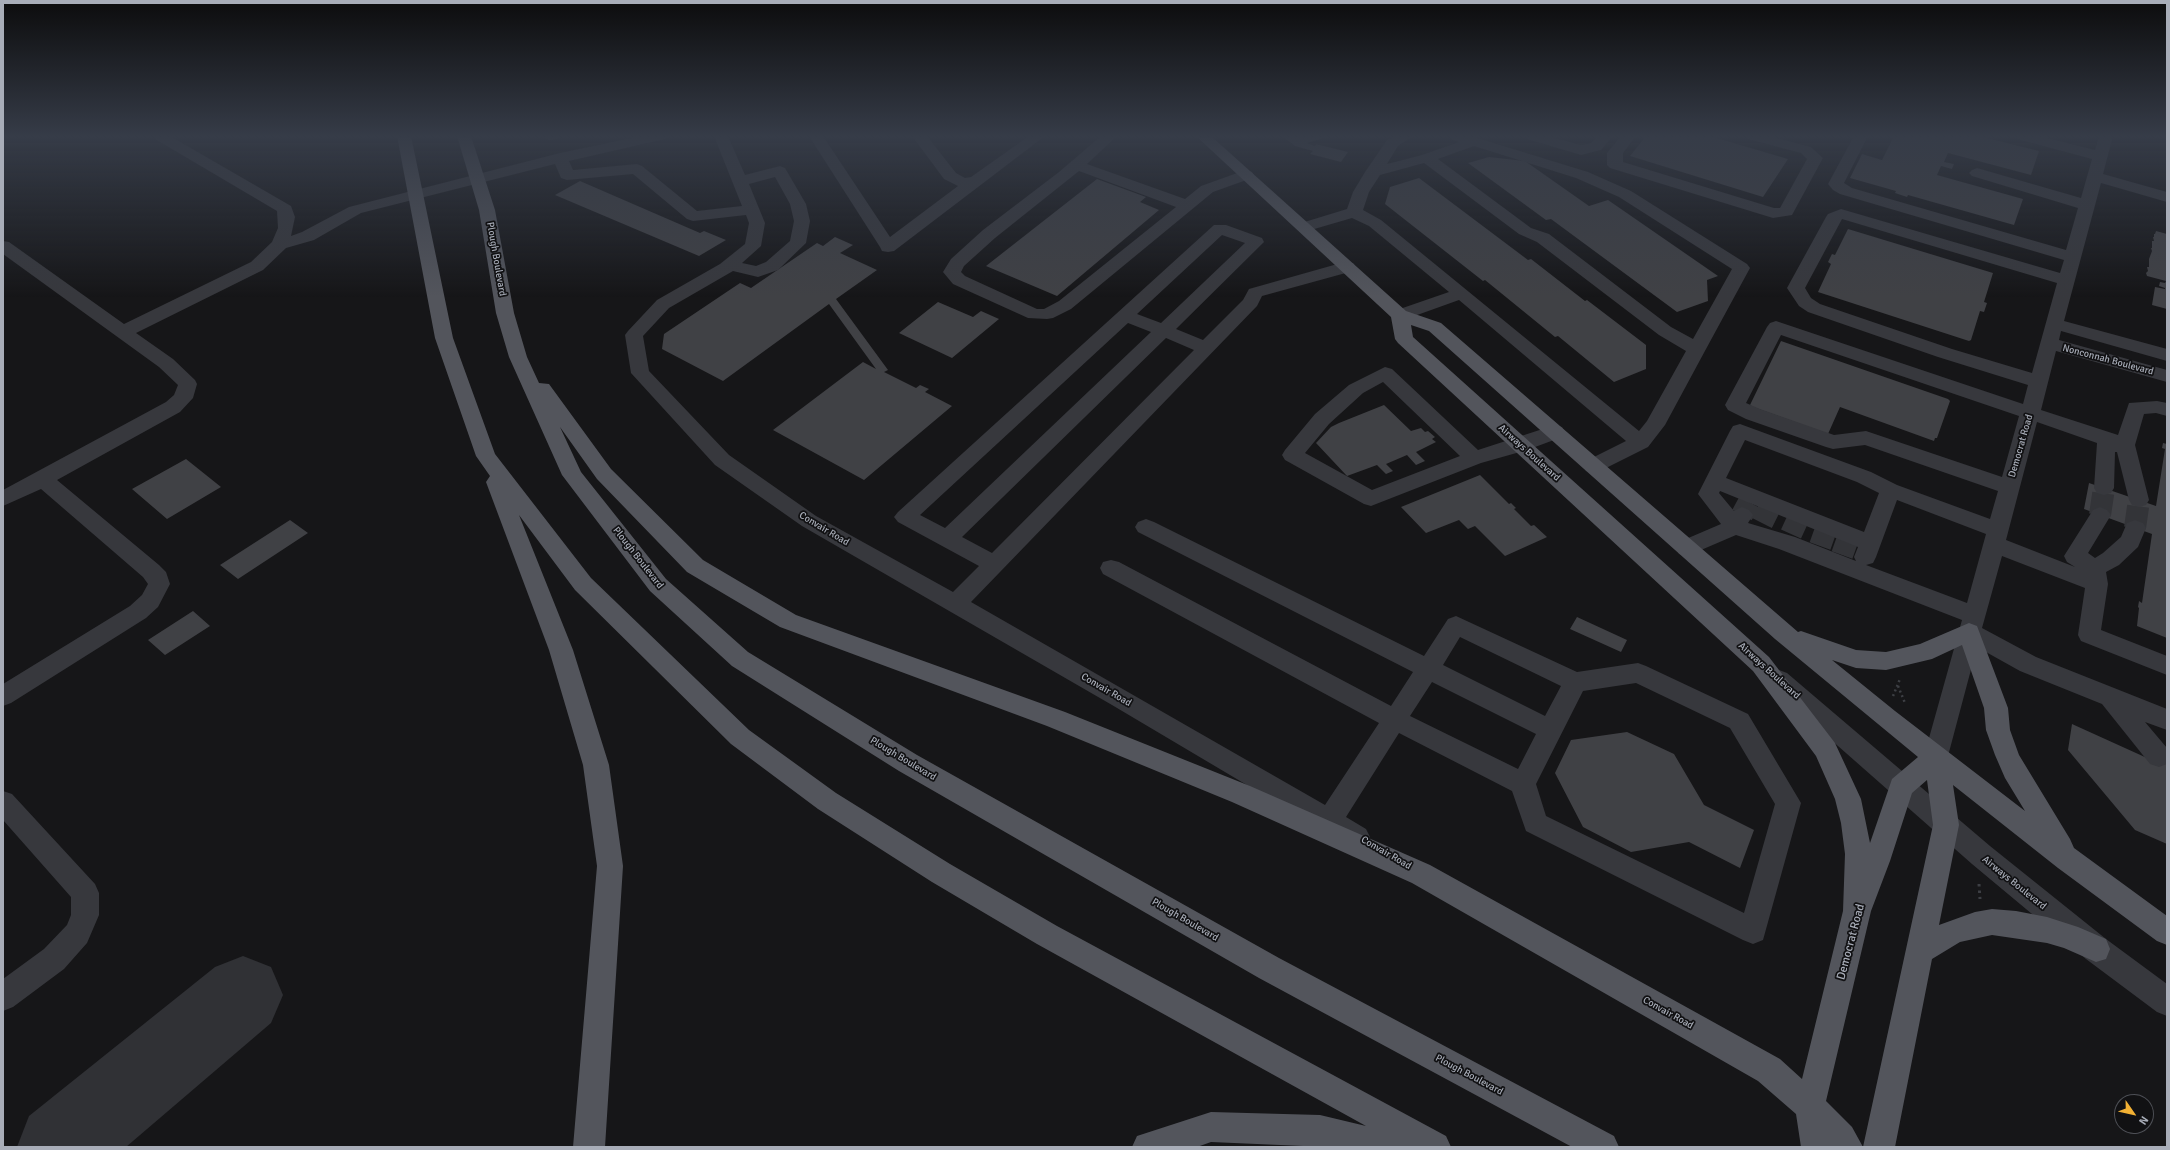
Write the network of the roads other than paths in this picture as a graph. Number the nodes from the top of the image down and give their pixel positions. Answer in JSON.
{"nodes":[{"id":1,"x":251,"y":190,"type":"edge"},
{"id":2,"x":414,"y":190,"type":"edge"},
{"id":3,"x":435,"y":190,"type":"edge"},
{"id":4,"x":481,"y":190,"type":"edge"},
{"id":5,"x":662,"y":190,"type":"edge"},
{"id":6,"x":744,"y":190,"type":"edge"},
{"id":7,"x":790,"y":190,"type":"edge"},
{"id":8,"x":851,"y":190,"type":"edge"},
{"id":9,"x":963,"y":190,"type":"edge"},
{"id":10,"x":1045,"y":190,"type":"edge"},
{"id":11,"x":1146,"y":190,"type":"edge"},
{"id":12,"x":1206,"y":190,"type":"edge"},
{"id":13,"x":1262,"y":190,"type":"edge"},
{"id":14,"x":1362,"y":190,"type":"edge"},
{"id":15,"x":1470,"y":190,"type":"edge"},
{"id":16,"x":1615,"y":190,"type":"edge"},
{"id":17,"x":1697,"y":190,"type":"edge"},
{"id":18,"x":1798,"y":190,"type":"edge"},
{"id":19,"x":1848,"y":190,"type":"edge"},
{"id":20,"x":2034,"y":190,"type":"edge"},
{"id":21,"x":2091,"y":190,"type":"edge"},
{"id":22,"x":2141,"y":190,"type":"edge"},
{"id":23,"x":2167,"y":197,"type":"edge"},
{"id":24,"x":1186,"y":204,"type":"junction"},
{"id":25,"x":2087,"y":205,"type":"junction"},
{"id":26,"x":752,"y":210,"type":"junction"},
{"id":27,"x":1354,"y":212,"type":"junction"},
{"id":28,"x":1304,"y":227,"type":"junction"},
{"id":29,"x":280,"y":244,"type":"junction"},
{"id":30,"x":3,"y":246,"type":"edge"},
{"id":31,"x":2073,"y":257,"type":"junction"},
{"id":32,"x":729,"y":265,"type":"junction"},
{"id":33,"x":1347,"y":267,"type":"junction"},
{"id":34,"x":2066,"y":280,"type":"junction"},
{"id":35,"x":1461,"y":294,"type":"junction"},
{"id":36,"x":1125,"y":315,"type":"junction"},
{"id":37,"x":1400,"y":315,"type":"junction"},
{"id":38,"x":2055,"y":324,"type":"junction"},
{"id":39,"x":1163,"y":331,"type":"junction"},
{"id":40,"x":123,"y":332,"type":"junction"},
{"id":41,"x":2050,"y":343,"type":"junction"},
{"id":42,"x":1206,"y":348,"type":"junction"},
{"id":43,"x":1697,"y":349,"type":"junction"},
{"id":44,"x":2167,"y":355,"type":"edge"},
{"id":45,"x":518,"y":357,"type":"junction"},
{"id":46,"x":2167,"y":376,"type":"edge"},
{"id":47,"x":2039,"y":382,"type":"junction"},
{"id":48,"x":2167,"y":410,"type":"edge"},
{"id":49,"x":2030,"y":414,"type":"junction"},
{"id":50,"x":1555,"y":432,"type":"junction"},
{"id":51,"x":1641,"y":442,"type":"junction"},
{"id":52,"x":1520,"y":445,"type":"junction"},
{"id":53,"x":2125,"y":445,"type":"junction"},
{"id":54,"x":486,"y":456,"type":"junction"},
{"id":55,"x":1474,"y":458,"type":"junction"},
{"id":56,"x":1593,"y":466,"type":"junction"},
{"id":57,"x":43,"y":479,"type":"junction"},
{"id":58,"x":1714,"y":481,"type":"junction"},
{"id":59,"x":2009,"y":487,"type":"junction"},
{"id":60,"x":2104,"y":488,"type":"tunnel mouth"},
{"id":61,"x":1890,"y":490,"type":"junction"},
{"id":62,"x":3,"y":499,"type":"edge"},
{"id":63,"x":2139,"y":500,"type":"tunnel mouth"},
{"id":64,"x":1744,"y":510,"type":"junction"},
{"id":65,"x":2100,"y":515,"type":"tunnel mouth"},
{"id":66,"x":1765,"y":517,"type":"junction"},
{"id":67,"x":1146,"y":527,"type":"dead end"},
{"id":68,"x":1794,"y":528,"type":"junction"},
{"id":69,"x":2135,"y":528,"type":"tunnel mouth"},
{"id":70,"x":1995,"y":537,"type":"junction"},
{"id":71,"x":947,"y":539,"type":"junction"},
{"id":72,"x":1822,"y":540,"type":"junction"},
{"id":73,"x":1871,"y":543,"type":"junction"},
{"id":74,"x":1687,"y":548,"type":"junction"},
{"id":75,"x":1844,"y":549,"type":"junction"},
{"id":76,"x":994,"y":564,"type":"junction"},
{"id":77,"x":1111,"y":568,"type":"dead end"},
{"id":78,"x":1860,"y":570,"type":"junction"},
{"id":79,"x":2096,"y":576,"type":"junction"},
{"id":80,"x":955,"y":604,"type":"junction"},
{"id":81,"x":1971,"y":623,"type":"junction"},
{"id":82,"x":1783,"y":633,"type":"junction"},
{"id":83,"x":1761,"y":664,"type":"junction"},
{"id":84,"x":2167,"y":666,"type":"edge"},
{"id":85,"x":1427,"y":669,"type":"junction"},
{"id":86,"x":1575,"y":682,"type":"junction"},
{"id":87,"x":3,"y":696,"type":"edge"},
{"id":88,"x":2109,"y":697,"type":"junction"},
{"id":89,"x":1394,"y":719,"type":"junction"},
{"id":90,"x":2167,"y":720,"type":"edge"},
{"id":91,"x":1550,"y":730,"type":"junction"},
{"id":92,"x":1936,"y":756,"type":"junction"},
{"id":93,"x":2159,"y":756,"type":"dead end"},
{"id":94,"x":1523,"y":784,"type":"junction"},
{"id":95,"x":1901,"y":787,"type":"junction"},
{"id":96,"x":3,"y":802,"type":"edge"},
{"id":97,"x":1330,"y":821,"type":"junction"},
{"id":98,"x":1946,"y":825,"type":"junction"},
{"id":99,"x":2067,"y":859,"type":"junction"},
{"id":100,"x":1420,"y":874,"type":"junction"},
{"id":101,"x":1857,"y":911,"type":"junction"},
{"id":102,"x":2167,"y":932,"type":"edge"},
{"id":103,"x":2096,"y":949,"type":"junction"},
{"id":104,"x":1919,"y":951,"type":"junction"},
{"id":105,"x":3,"y":997,"type":"edge"},
{"id":106,"x":2167,"y":1002,"type":"edge"},
{"id":107,"x":1810,"y":1106,"type":"junction"},
{"id":108,"x":589,"y":1147,"type":"edge"},
{"id":109,"x":1148,"y":1147,"type":"edge"},
{"id":110,"x":1387,"y":1147,"type":"edge"},
{"id":111,"x":1435,"y":1147,"type":"edge"},
{"id":112,"x":1603,"y":1147,"type":"edge"},
{"id":113,"x":1817,"y":1147,"type":"edge"},
{"id":114,"x":1847,"y":1147,"type":"edge"},
{"id":115,"x":1879,"y":1147,"type":"edge"}],
"edges":[{"from":1,"to":29,"type":"street"},
{"from":2,"to":54,"type":"main road"},
{"from":3,"to":29,"type":"street"},
{"from":4,"to":45,"type":"main road","name":"Plough Boulevard"},
{"from":5,"to":26,"type":"street"},
{"from":6,"to":26,"type":"street","name":"Convair Road"},
{"from":7,"to":32,"type":"street"},
{"from":8,"to":9,"type":"street"},
{"from":10,"to":24,"type":"street"},
{"from":11,"to":24,"type":"street"},
{"from":12,"to":24,"type":"street"},
{"from":13,"to":28,"type":"main road"},
{"from":14,"to":27,"type":"street"},
{"from":15,"to":43,"type":"street"},
{"from":16,"to":43,"type":"street"},
{"from":17,"to":18,"type":"street"},
{"from":19,"to":31,"type":"street"},
{"from":20,"to":25,"type":"street"},
{"from":21,"to":25,"type":"street","name":"Democrat Road"},
{"from":22,"to":23,"type":"street"},
{"from":25,"to":31,"type":"street","name":"Democrat Road"},
{"from":26,"to":32,"type":"street","name":"Convair Road"},
{"from":27,"to":28,"type":"street"},
{"from":27,"to":35,"type":"street"},
{"from":28,"to":33,"type":"main road"},
{"from":29,"to":40,"type":"street"},
{"from":30,"to":40,"type":"street"},
{"from":31,"to":34,"type":"street","name":"Democrat Road"},
{"from":32,"to":80,"type":"street","name":"Convair Road"},
{"from":33,"to":37,"type":"main road"},
{"from":33,"to":42,"type":"street"},
{"from":34,"to":38,"type":"street","name":"Democrat Road"},
{"from":34,"to":47,"type":"street"},
{"from":35,"to":37,"type":"street"},
{"from":35,"to":51,"type":"street"},
{"from":36,"to":39,"type":"street"},
{"from":36,"to":39,"type":"street"},
{"from":36,"to":71,"type":"street"},
{"from":37,"to":50,"type":"main road"},
{"from":37,"to":52,"type":"main road","name":"Airways Boulevard"},
{"from":38,"to":41,"type":"street","name":"Democrat Road"},
{"from":38,"to":44,"type":"street","name":"Nonconnah Boulevard"},
{"from":39,"to":42,"type":"street"},
{"from":39,"to":71,"type":"street"},
{"from":40,"to":57,"type":"street"},
{"from":41,"to":46,"type":"street","name":"Nonconnah Boulevard"},
{"from":41,"to":47,"type":"street","name":"Democrat Road"},
{"from":42,"to":76,"type":"street"},
{"from":43,"to":51,"type":"street"},
{"from":45,"to":100,"type":"main road"},
{"from":45,"to":112,"type":"main road","name":"Plough Boulevard"},
{"from":47,"to":49,"type":"street","name":"Democrat Road"},
{"from":48,"to":53,"type":"street"},
{"from":49,"to":53,"type":"street"},
{"from":49,"to":59,"type":"street","name":"Democrat Road"},
{"from":49,"to":59,"type":"street"},
{"from":50,"to":52,"type":"street"},
{"from":50,"to":56,"type":"main road"},
{"from":51,"to":56,"type":"street"},
{"from":52,"to":55,"type":"street"},
{"from":52,"to":83,"type":"main road","name":"Airways Boulevard"},
{"from":53,"to":60,"type":"street"},
{"from":53,"to":63,"type":"street"},
{"from":54,"to":108,"type":"main road"},
{"from":54,"to":111,"type":"main road"},
{"from":55,"to":55,"type":"street"},
{"from":56,"to":74,"type":"main road"},
{"from":57,"to":62,"type":"street"},
{"from":57,"to":87,"type":"street"},
{"from":58,"to":61,"type":"street"},
{"from":58,"to":64,"type":"street"},
{"from":58,"to":64,"type":"street"},
{"from":59,"to":70,"type":"street","name":"Democrat Road"},
{"from":61,"to":70,"type":"street"},
{"from":61,"to":73,"type":"street"},
{"from":64,"to":66,"type":"street"},
{"from":64,"to":66,"type":"street"},
{"from":64,"to":74,"type":"street"},
{"from":65,"to":79,"type":"street"},
{"from":66,"to":68,"type":"street"},
{"from":66,"to":68,"type":"street"},
{"from":67,"to":85,"type":"street"},
{"from":68,"to":72,"type":"street"},
{"from":68,"to":72,"type":"street"},
{"from":69,"to":79,"type":"street"},
{"from":70,"to":79,"type":"street"},
{"from":70,"to":81,"type":"street","name":"Democrat Road"},
{"from":71,"to":76,"type":"street"},
{"from":72,"to":75,"type":"street"},
{"from":72,"to":75,"type":"street"},
{"from":73,"to":75,"type":"street"},
{"from":73,"to":78,"type":"street"},
{"from":74,"to":82,"type":"main road"},
{"from":75,"to":78,"type":"street"},
{"from":76,"to":80,"type":"street"},
{"from":77,"to":89,"type":"street"},
{"from":78,"to":81,"type":"street"},
{"from":79,"to":84,"type":"street"},
{"from":80,"to":97,"type":"street","name":"Convair Road"},
{"from":81,"to":82,"type":"main road"},
{"from":81,"to":88,"type":"street"},
{"from":81,"to":92,"type":"street","name":"Democrat Road"},
{"from":81,"to":99,"type":"main road"},
{"from":82,"to":92,"type":"main road"},
{"from":83,"to":95,"type":"street","name":"Airways Boulevard"},
{"from":83,"to":101,"type":"main road"},
{"from":85,"to":86,"type":"street"},
{"from":85,"to":89,"type":"street"},
{"from":85,"to":91,"type":"street"},
{"from":86,"to":91,"type":"street"},
{"from":86,"to":94,"type":"street"},
{"from":88,"to":90,"type":"street"},
{"from":88,"to":93,"type":"street"},
{"from":89,"to":94,"type":"street"},
{"from":89,"to":97,"type":"street"},
{"from":91,"to":94,"type":"street"},
{"from":92,"to":95,"type":"main road"},
{"from":92,"to":98,"type":"main road","name":"Democrat Road"},
{"from":92,"to":99,"type":"main road"},
{"from":95,"to":98,"type":"street","name":"Airways Boulevard"},
{"from":95,"to":101,"type":"main road","name":"Democrat Road"},
{"from":96,"to":105,"type":"street"},
{"from":97,"to":100,"type":"street","name":"Convair Road"},
{"from":98,"to":103,"type":"street","name":"Airways Boulevard"},
{"from":98,"to":104,"type":"main road","name":"Democrat Road"},
{"from":99,"to":102,"type":"main road"},
{"from":100,"to":107,"type":"main road","name":"Convair Road"},
{"from":101,"to":107,"type":"main road","name":"Democrat Road"},
{"from":103,"to":104,"type":"main road"},
{"from":103,"to":106,"type":"street","name":"Airways Boulevard"},
{"from":104,"to":115,"type":"main road","name":"Democrat Road"},
{"from":107,"to":113,"type":"main road","name":"Democrat Road"},
{"from":107,"to":114,"type":"main road","name":"Convair Road"},
{"from":109,"to":110,"type":"main road"}]}
